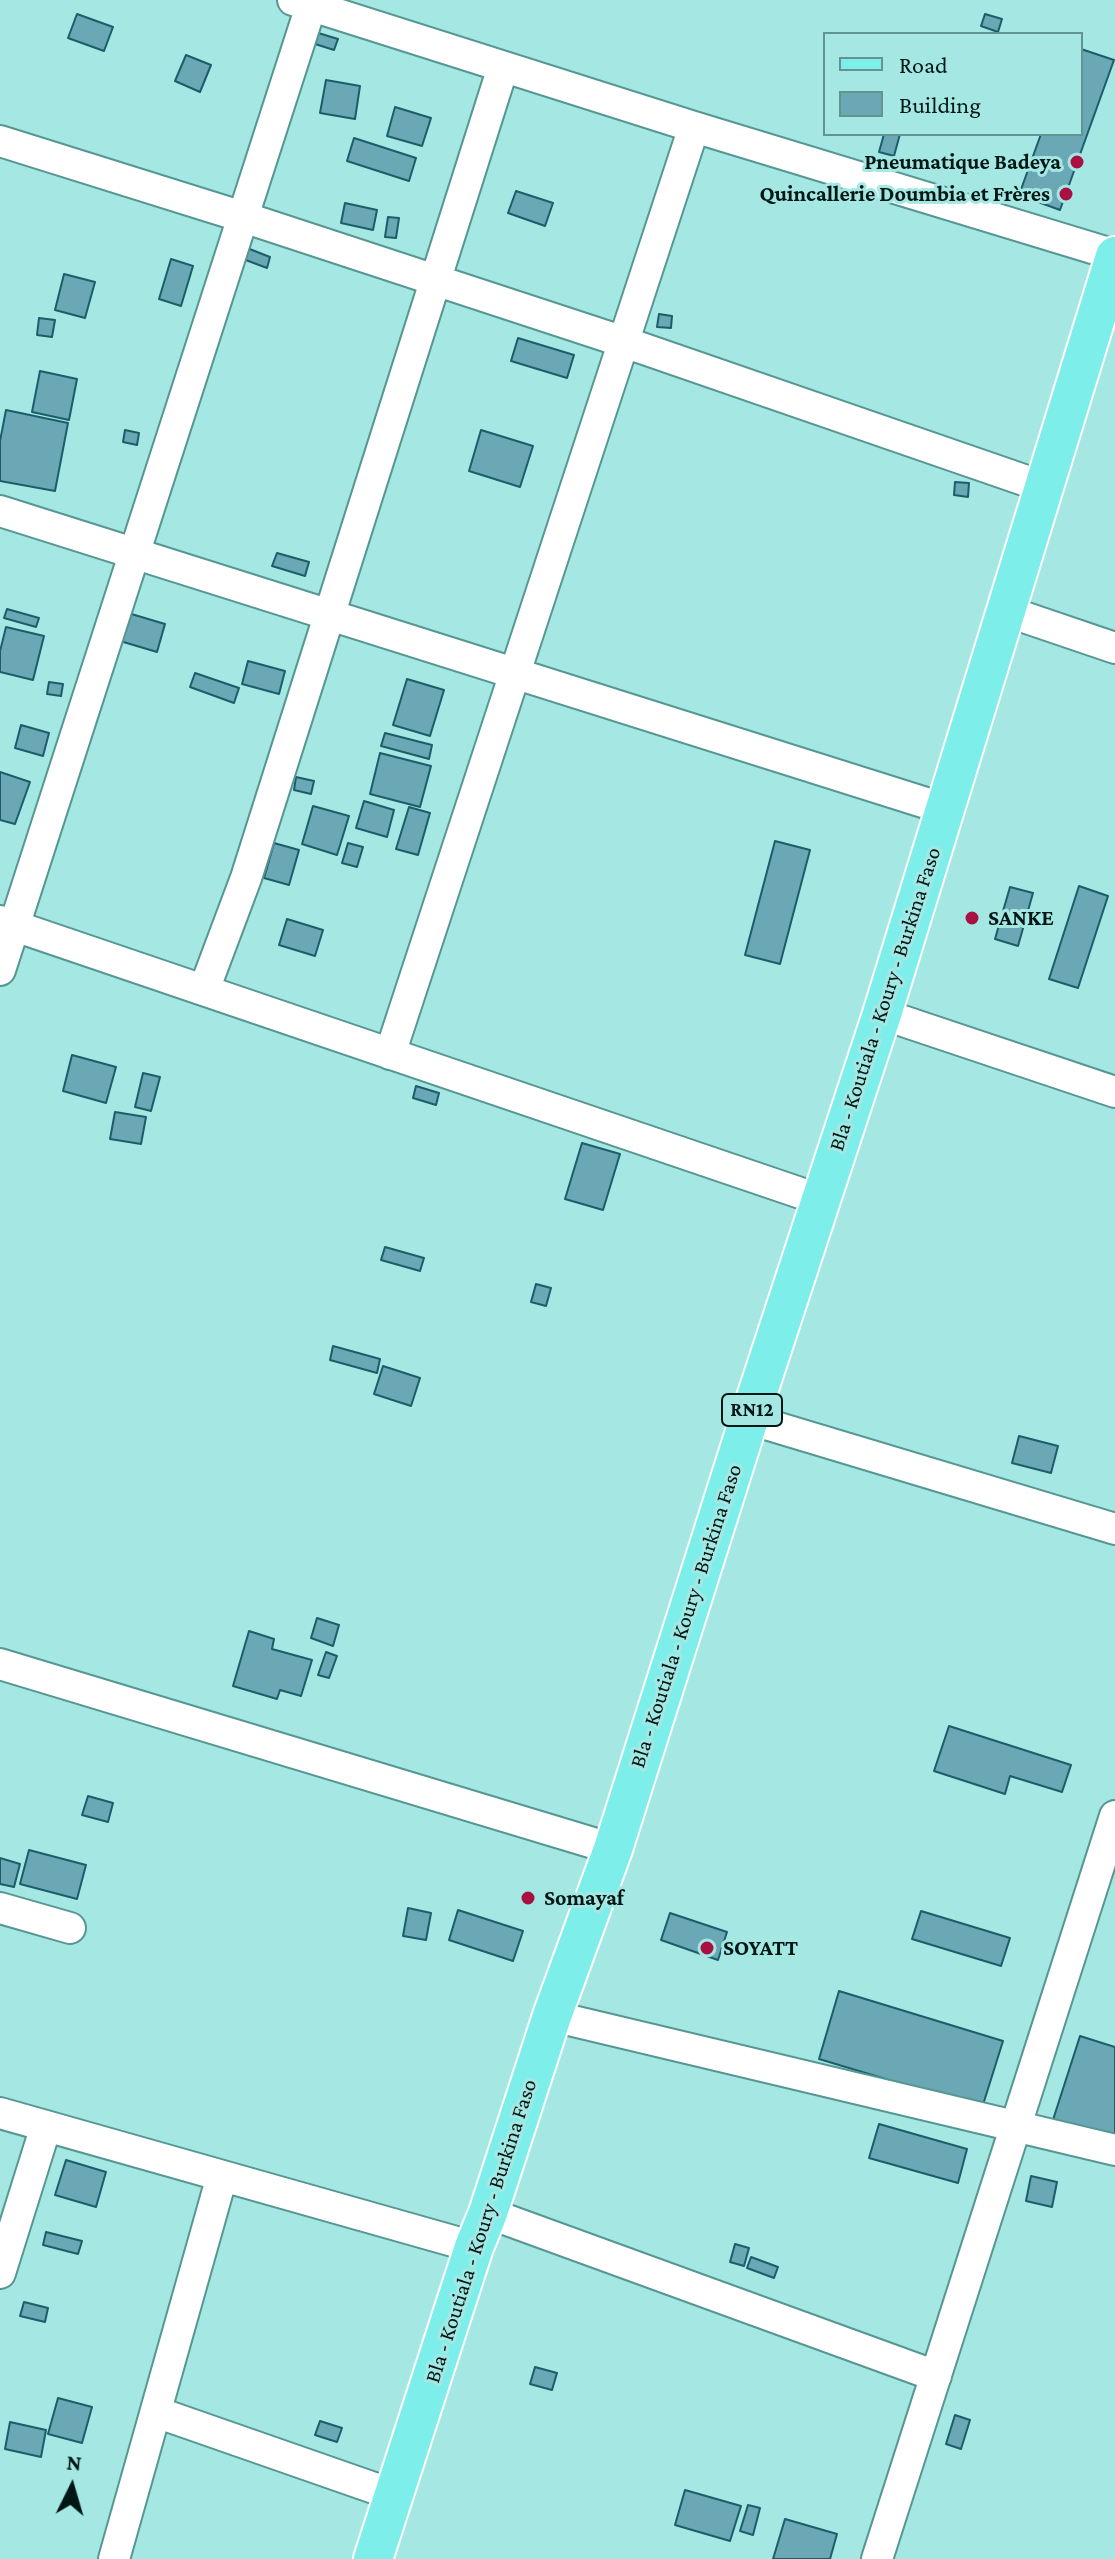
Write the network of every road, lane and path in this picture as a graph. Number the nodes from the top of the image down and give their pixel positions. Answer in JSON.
{"nodes":[{"id":1,"x":302,"y":3,"type":"edge"},
{"id":2,"x":503,"y":67,"type":"junction"},
{"id":3,"x":694,"y":127,"type":"junction"},
{"id":4,"x":0,"y":141,"type":"edge"},
{"id":5,"x":243,"y":217,"type":"junction"},
{"id":6,"x":1115,"y":256,"type":"edge"},
{"id":7,"x":436,"y":280,"type":"junction"},
{"id":8,"x":624,"y":342,"type":"junction"},
{"id":9,"x":1044,"y":487,"type":"junction"},
{"id":10,"x":0,"y":511,"type":"edge"},
{"id":11,"x":135,"y":554,"type":"junction"},
{"id":12,"x":1006,"y":611,"type":"junction"},
{"id":13,"x":331,"y":615,"type":"junction"},
{"id":14,"x":1115,"y":648,"type":"edge"},
{"id":15,"x":515,"y":674,"type":"junction"},
{"id":16,"x":945,"y":809,"type":"junction"},
{"id":17,"x":7,"y":924,"type":"edge"},
{"id":18,"x":0,"y":970,"type":"edge"},
{"id":19,"x":204,"y":990,"type":"junction"},
{"id":20,"x":882,"y":1014,"type":"junction"},
{"id":21,"x":390,"y":1054,"type":"junction"},
{"id":22,"x":1115,"y":1092,"type":"edge"},
{"id":23,"x":821,"y":1200,"type":"junction"},
{"id":24,"x":749,"y":1419,"type":"junction"},
{"id":25,"x":1115,"y":1529,"type":"edge"},
{"id":26,"x":0,"y":1664,"type":"edge"},
{"id":27,"x":1115,"y":1816,"type":"edge"},
{"id":28,"x":613,"y":1849,"type":"junction"},
{"id":29,"x":0,"y":1908,"type":"edge"},
{"id":30,"x":70,"y":1928,"type":"dead end"},
{"id":31,"x":552,"y":2016,"type":"junction"},
{"id":32,"x":0,"y":2113,"type":"edge"},
{"id":33,"x":46,"y":2126,"type":"junction"},
{"id":34,"x":1015,"y":2127,"type":"junction"},
{"id":35,"x":1115,"y":2150,"type":"edge"},
{"id":36,"x":222,"y":2176,"type":"junction"},
{"id":37,"x":481,"y":2230,"type":"junction"},
{"id":38,"x":0,"y":2273,"type":"edge"},
{"id":39,"x":936,"y":2376,"type":"junction"},
{"id":40,"x":156,"y":2412,"type":"junction"},
{"id":41,"x":394,"y":2495,"type":"junction"},
{"id":42,"x":114,"y":2559,"type":"edge"},
{"id":43,"x":373,"y":2559,"type":"edge"},
{"id":44,"x":877,"y":2559,"type":"edge"}],
"edges":[{"from":1,"to":2,"type":"street"},
{"from":1,"to":5,"type":"street"},
{"from":2,"to":3,"type":"street"},
{"from":2,"to":7,"type":"street"},
{"from":3,"to":6,"type":"street"},
{"from":3,"to":8,"type":"street"},
{"from":4,"to":5,"type":"street"},
{"from":5,"to":7,"type":"street"},
{"from":5,"to":11,"type":"street"},
{"from":6,"to":9,"type":"main road","name":"Bla - Koutiala - Koury - Burkina Faso","number":"RN12"},
{"from":7,"to":8,"type":"street"},
{"from":7,"to":13,"type":"street"},
{"from":8,"to":9,"type":"street"},
{"from":8,"to":15,"type":"street"},
{"from":9,"to":12,"type":"main road","name":"Bla - Koutiala - Koury - Burkina Faso","number":"RN12"},
{"from":10,"to":11,"type":"street"},
{"from":11,"to":13,"type":"street"},
{"from":11,"to":17,"type":"street"},
{"from":12,"to":14,"type":"street"},
{"from":12,"to":16,"type":"main road","name":"Bla - Koutiala - Koury - Burkina Faso","number":"RN12"},
{"from":13,"to":15,"type":"street"},
{"from":13,"to":19,"type":"street"},
{"from":15,"to":16,"type":"street"},
{"from":15,"to":21,"type":"street"},
{"from":16,"to":20,"type":"main road","name":"Bla - Koutiala - Koury - Burkina Faso","number":"RN12"},
{"from":17,"to":18,"type":"street"},
{"from":17,"to":19,"type":"street"},
{"from":19,"to":21,"type":"street"},
{"from":20,"to":22,"type":"street"},
{"from":20,"to":23,"type":"main road","name":"Bla - Koutiala - Koury - Burkina Faso","number":"RN12"},
{"from":21,"to":23,"type":"street"},
{"from":23,"to":24,"type":"main road","name":"Bla - Koutiala - Koury - Burkina Faso","number":"RN12"},
{"from":24,"to":25,"type":"street"},
{"from":24,"to":28,"type":"main road","name":"Bla - Koutiala - Koury - Burkina Faso","number":"RN12"},
{"from":26,"to":28,"type":"street"},
{"from":27,"to":34,"type":"street"},
{"from":28,"to":31,"type":"main road","name":"Bla - Koutiala - Koury - Burkina Faso","number":"RN12"},
{"from":29,"to":30,"type":"street"},
{"from":31,"to":34,"type":"street"},
{"from":31,"to":37,"type":"main road","name":"Bla - Koutiala - Koury - Burkina Faso","number":"RN12"},
{"from":32,"to":33,"type":"street"},
{"from":33,"to":36,"type":"street"},
{"from":33,"to":38,"type":"street"},
{"from":34,"to":35,"type":"street"},
{"from":34,"to":39,"type":"street"},
{"from":36,"to":37,"type":"street"},
{"from":36,"to":40,"type":"street"},
{"from":37,"to":39,"type":"street"},
{"from":37,"to":41,"type":"main road","name":"Bla - Koutiala - Koury - Burkina Faso","number":"RN12"},
{"from":39,"to":44,"type":"street"},
{"from":40,"to":41,"type":"street"},
{"from":40,"to":42,"type":"street"},
{"from":41,"to":43,"type":"main road","name":"Bla - Koutiala - Koury - Burkina Faso","number":"RN12"}]}
